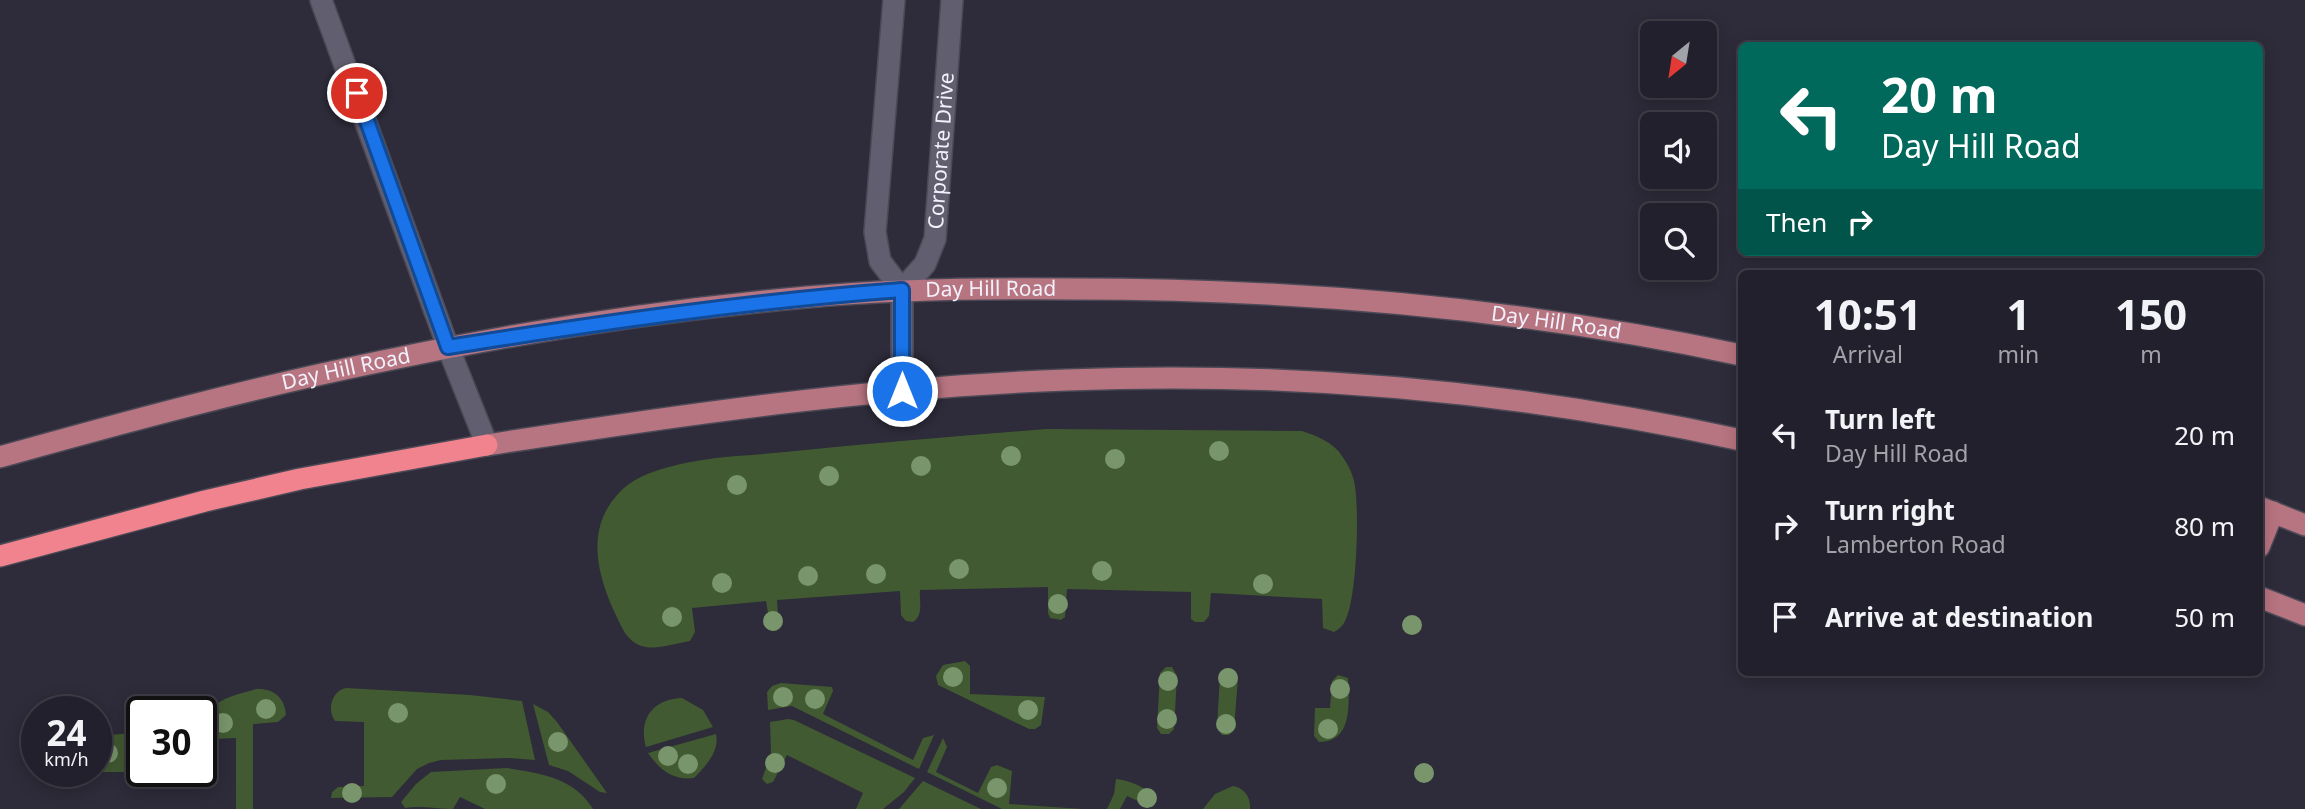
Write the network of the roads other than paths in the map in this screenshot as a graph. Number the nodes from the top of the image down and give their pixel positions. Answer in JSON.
{"nodes":[{"id":1,"x":321,"y":0,"type":"edge"},
{"id":2,"x":894,"y":0,"type":"edge"},
{"id":3,"x":952,"y":0,"type":"edge"},
{"id":4,"x":902,"y":290,"type":"junction"},
{"id":5,"x":448,"y":347,"type":"junction"},
{"id":6,"x":1738,"y":354,"type":"edge"},
{"id":7,"x":902,"y":391,"type":"junction"},
{"id":8,"x":1738,"y":439,"type":"edge"},
{"id":9,"x":487,"y":445,"type":"junction"},
{"id":10,"x":0,"y":457,"type":"edge"},
{"id":11,"x":2266,"y":510,"type":"edge"},
{"id":12,"x":2305,"y":525,"type":"edge"},
{"id":13,"x":0,"y":556,"type":"edge"},
{"id":14,"x":2263,"y":599,"type":"edge"},
{"id":15,"x":2305,"y":615,"type":"edge"}],
"edges":[{"from":1,"to":5,"type":"street"},
{"from":2,"to":4,"type":"street"},
{"from":3,"to":4,"type":"street","name":"Corporate Drive"},
{"from":4,"to":5,"type":"main road","name":"Day Hill Road"},
{"from":4,"to":6,"type":"main road","name":"Day Hill Road"},
{"from":4,"to":7,"type":"street"},
{"from":5,"to":9,"type":"street"},
{"from":5,"to":10,"type":"main road","name":"Day Hill Road"},
{"from":7,"to":8,"type":"main road"},
{"from":7,"to":9,"type":"main road"},
{"from":9,"to":13,"type":"highway"},
{"from":11,"to":12,"type":"main road"},
{"from":14,"to":15,"type":"main road"}]}
